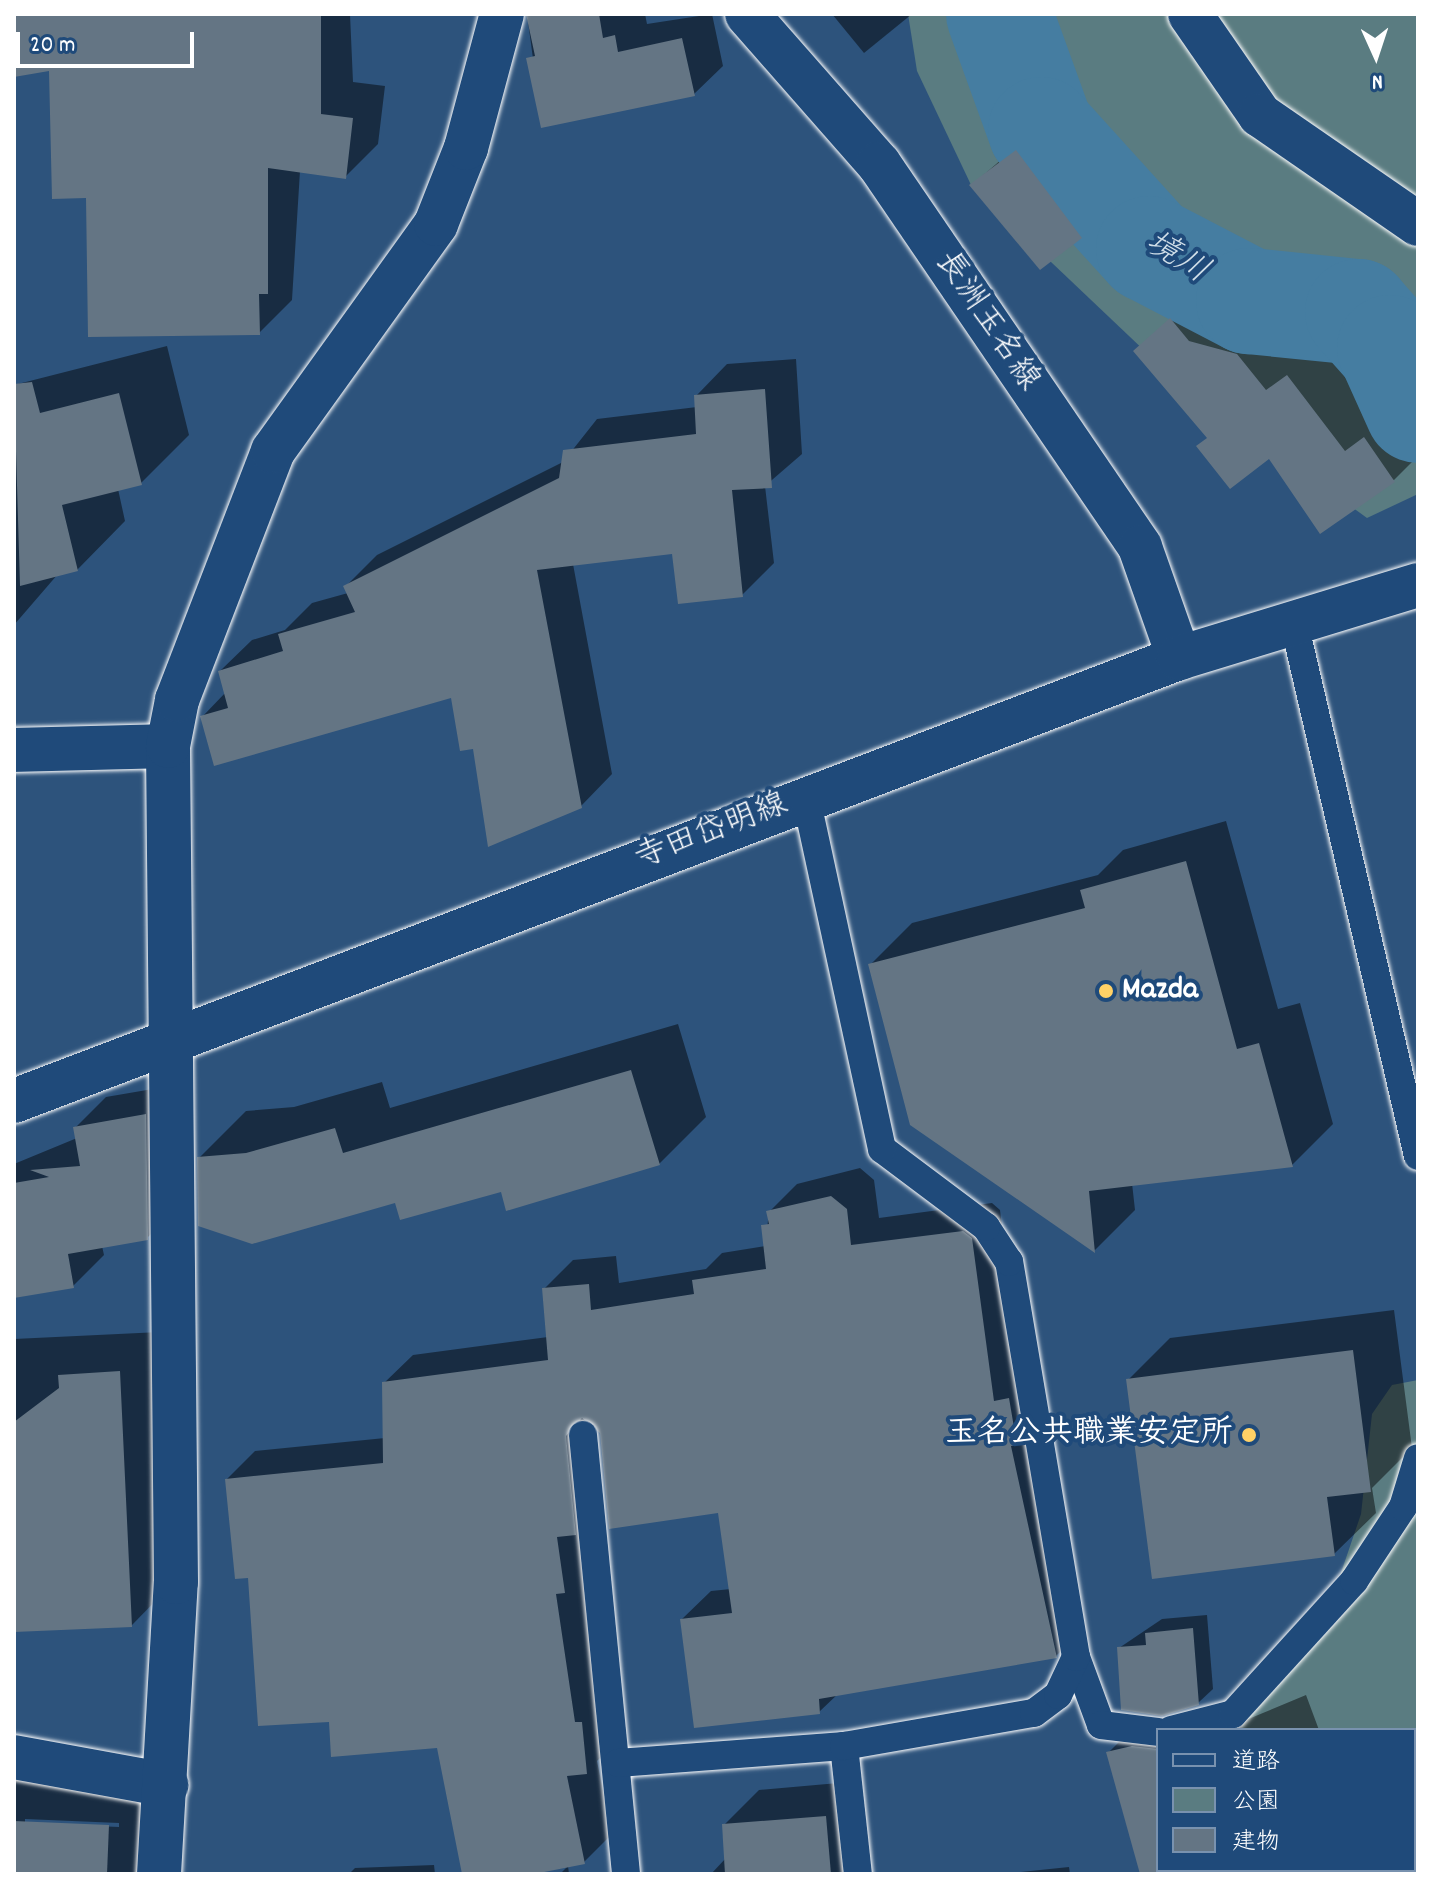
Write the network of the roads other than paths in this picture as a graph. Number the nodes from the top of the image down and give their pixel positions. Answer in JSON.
{"nodes":[{"id":1,"x":502,"y":14,"type":"edge"},
{"id":2,"x":747,"y":14,"type":"edge"},
{"id":3,"x":1190,"y":14,"type":"edge"},
{"id":4,"x":1418,"y":224,"type":"edge"},
{"id":5,"x":1418,"y":585,"type":"edge"},
{"id":6,"x":1295,"y":627,"type":"junction"},
{"id":7,"x":1179,"y":658,"type":"junction"},
{"id":8,"x":168,"y":746,"type":"junction"},
{"id":9,"x":14,"y":750,"type":"edge"},
{"id":10,"x":806,"y":797,"type":"junction"},
{"id":11,"x":170,"y":1041,"type":"junction"},
{"id":12,"x":14,"y":1101,"type":"edge"},
{"id":13,"x":1418,"y":1156,"type":"edge"},
{"id":14,"x":583,"y":1435,"type":"dead end"},
{"id":15,"x":1418,"y":1458,"type":"edge"},
{"id":16,"x":1076,"y":1657,"type":"junction"},
{"id":17,"x":1232,"y":1722,"type":"edge"},
{"id":18,"x":1186,"y":1728,"type":"edge"},
{"id":19,"x":1156,"y":1732,"type":"edge"},
{"id":20,"x":844,"y":1746,"type":"junction"},
{"id":21,"x":14,"y":1757,"type":"edge"},
{"id":22,"x":618,"y":1763,"type":"junction"},
{"id":23,"x":166,"y":1785,"type":"junction"},
{"id":24,"x":159,"y":1874,"type":"edge"},
{"id":25,"x":626,"y":1874,"type":"edge"},
{"id":26,"x":858,"y":1874,"type":"edge"}],
"edges":[{"from":1,"to":8,"type":"main road"},
{"from":2,"to":7,"type":"main road","name":"長洲玉名線"},
{"from":3,"to":4,"type":"main road"},
{"from":5,"to":6,"type":"main road","name":"寺田岱明線"},
{"from":6,"to":7,"type":"main road","name":"寺田岱明線"},
{"from":6,"to":13,"type":"lane"},
{"from":7,"to":10,"type":"main road","name":"寺田岱明線"},
{"from":8,"to":9,"type":"main road"},
{"from":8,"to":11,"type":"main road"},
{"from":10,"to":11,"type":"main road","name":"寺田岱明線"},
{"from":10,"to":16,"type":"lane"},
{"from":11,"to":12,"type":"main road","name":"寺田岱明線"},
{"from":11,"to":23,"type":"main road"},
{"from":14,"to":22,"type":"lane"},
{"from":15,"to":17,"type":"lane"},
{"from":16,"to":19,"type":"lane"},
{"from":16,"to":20,"type":"lane"},
{"from":17,"to":18,"type":"lane"},
{"from":20,"to":22,"type":"lane"},
{"from":20,"to":26,"type":"lane"},
{"from":21,"to":23,"type":"main road"},
{"from":22,"to":25,"type":"lane"},
{"from":23,"to":24,"type":"main road"}]}
